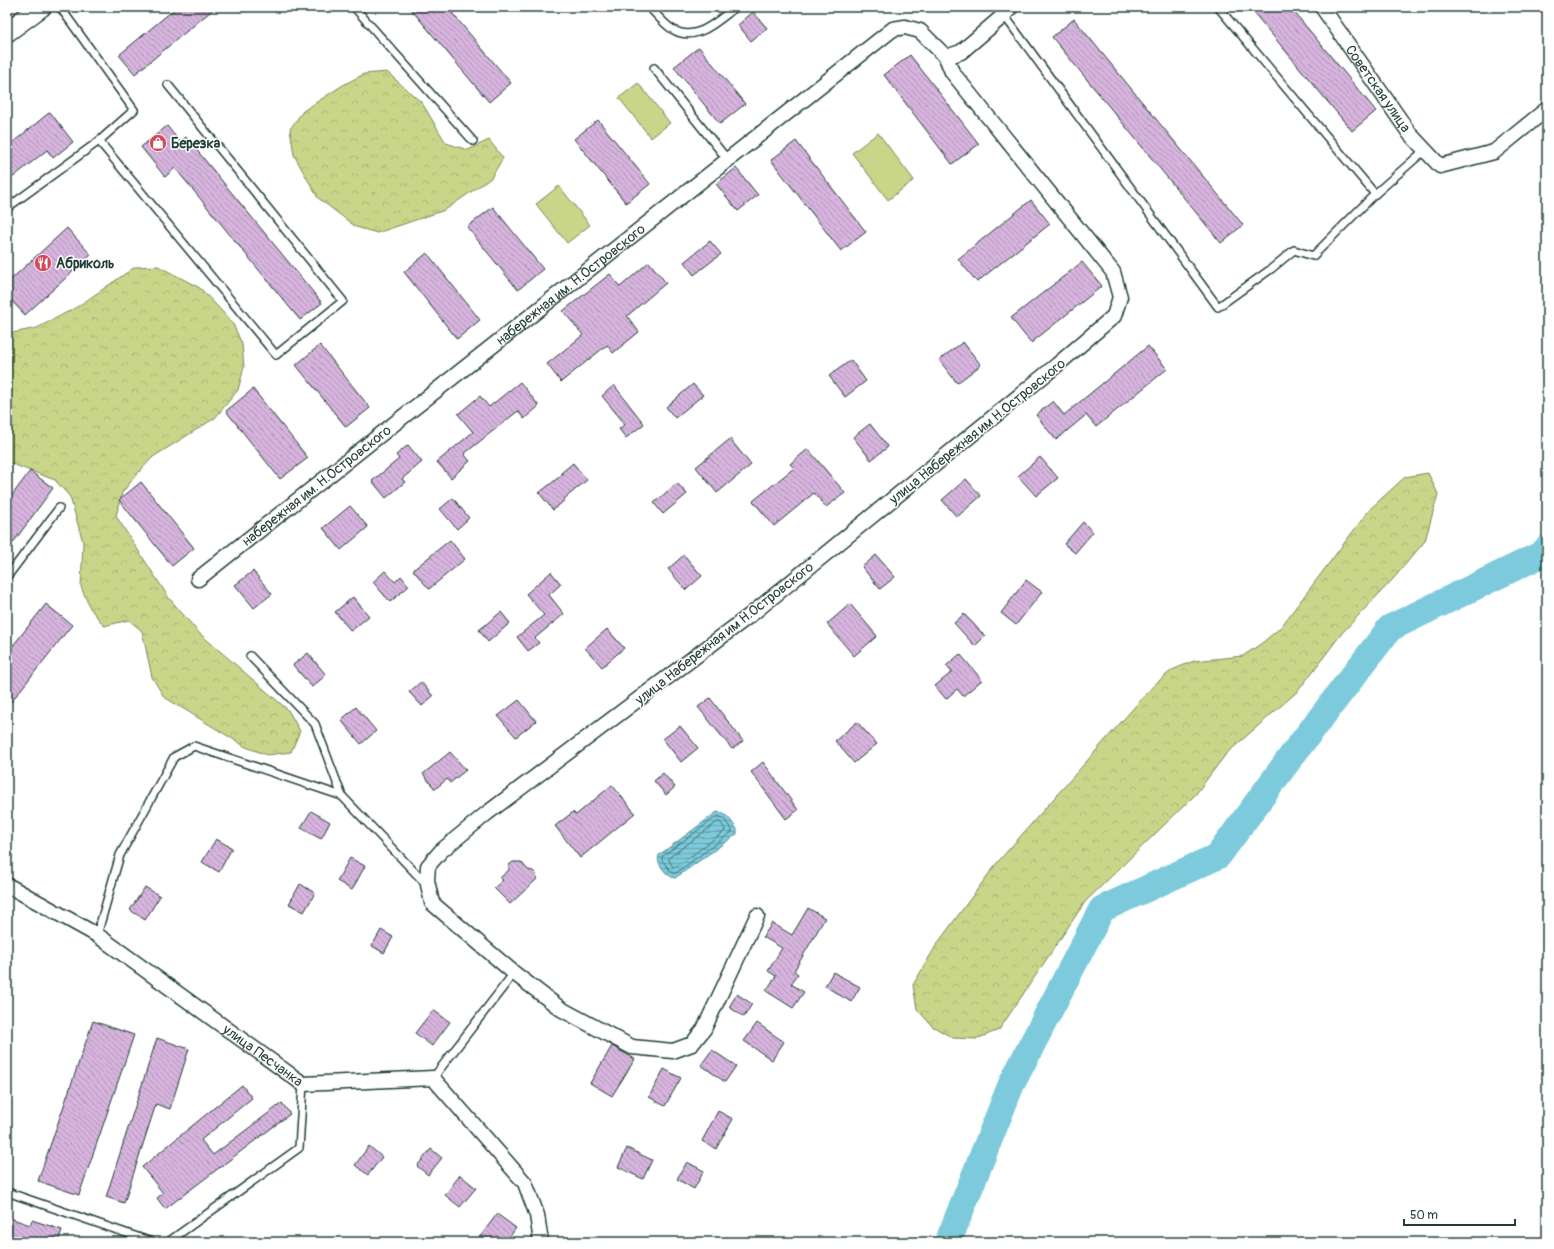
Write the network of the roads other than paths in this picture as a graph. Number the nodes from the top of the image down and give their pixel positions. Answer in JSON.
{"nodes":[{"id":1,"x":41,"y":7,"type":"edge"},
{"id":2,"x":60,"y":7,"type":"edge"},
{"id":3,"x":354,"y":7,"type":"edge"},
{"id":4,"x":649,"y":7,"type":"edge"},
{"id":5,"x":736,"y":7,"type":"edge"},
{"id":6,"x":1218,"y":7,"type":"edge"},
{"id":7,"x":1322,"y":7,"type":"edge"},
{"id":8,"x":1008,"y":11,"type":"edge"},
{"id":9,"x":7,"y":32,"type":"edge"},
{"id":10,"x":946,"y":57,"type":"junction"},
{"id":11,"x":654,"y":68,"type":"dead end"},
{"id":12,"x":168,"y":85,"type":"dead end"},
{"id":13,"x":1547,"y":109,"type":"edge"},
{"id":14,"x":473,"y":141,"type":"dead end"},
{"id":15,"x":99,"y":142,"type":"junction"},
{"id":16,"x":1425,"y":150,"type":"junction"},
{"id":17,"x":727,"y":159,"type":"junction"},
{"id":18,"x":1376,"y":194,"type":"junction"},
{"id":19,"x":7,"y":208,"type":"edge"},
{"id":20,"x":1120,"y":296,"type":"joint"},
{"id":21,"x":59,"y":508,"type":"dead end"},
{"id":22,"x":7,"y":577,"type":"edge"},
{"id":23,"x":198,"y":579,"type":"dead end"},
{"id":24,"x":250,"y":656,"type":"dead end"},
{"id":25,"x":342,"y":796,"type":"junction"},
{"id":26,"x":7,"y":886,"type":"edge"},
{"id":27,"x":429,"y":888,"type":"junction"},
{"id":28,"x":757,"y":916,"type":"dead end"},
{"id":29,"x":97,"y":935,"type":"junction"},
{"id":30,"x":514,"y":973,"type":"junction"},
{"id":31,"x":433,"y":1078,"type":"junction"},
{"id":32,"x":303,"y":1084,"type":"junction"},
{"id":33,"x":7,"y":1192,"type":"edge"},
{"id":34,"x":152,"y":1242,"type":"edge"},
{"id":35,"x":168,"y":1242,"type":"edge"},
{"id":36,"x":541,"y":1242,"type":"edge"}],
"edges":[{"from":1,"to":9,"type":"street"},
{"from":2,"to":15,"type":"lane"},
{"from":3,"to":14,"type":"lane"},
{"from":4,"to":5,"type":"lane"},
{"from":6,"to":18,"type":"lane"},
{"from":7,"to":16,"type":"street","name":"Советская улица"},
{"from":8,"to":10,"type":"street"},
{"from":8,"to":18,"type":"lane"},
{"from":10,"to":17,"type":"street","name":"набережная им. Н.Островского"},
{"from":10,"to":20,"type":"street","name":"набережная им. Н.Островского"},
{"from":11,"to":17,"type":"lane"},
{"from":12,"to":15,"type":"lane"},
{"from":13,"to":16,"type":"street","name":"Советская улица"},
{"from":15,"to":19,"type":"lane"},
{"from":16,"to":18,"type":"lane"},
{"from":17,"to":23,"type":"street","name":"набережная им. Н.Островского"},
{"from":20,"to":27,"type":"street","name":"улица Набережная им Н.Островского"},
{"from":21,"to":22,"type":"lane"},
{"from":24,"to":25,"type":"lane"},
{"from":25,"to":27,"type":"lane"},
{"from":25,"to":29,"type":"lane"},
{"from":26,"to":29,"type":"street","name":"улица Песчанка"},
{"from":27,"to":30,"type":"street","name":"улица Набережная им Н.Островского"},
{"from":28,"to":30,"type":"street","name":"улица Набережная им Н.Островского"},
{"from":29,"to":32,"type":"street","name":"улица Песчанка"},
{"from":30,"to":31,"type":"lane"},
{"from":31,"to":32,"type":"street","name":"улица Песчанка"},
{"from":31,"to":36,"type":"street"},
{"from":32,"to":35,"type":"lane"},
{"from":33,"to":34,"type":"lane"}]}
